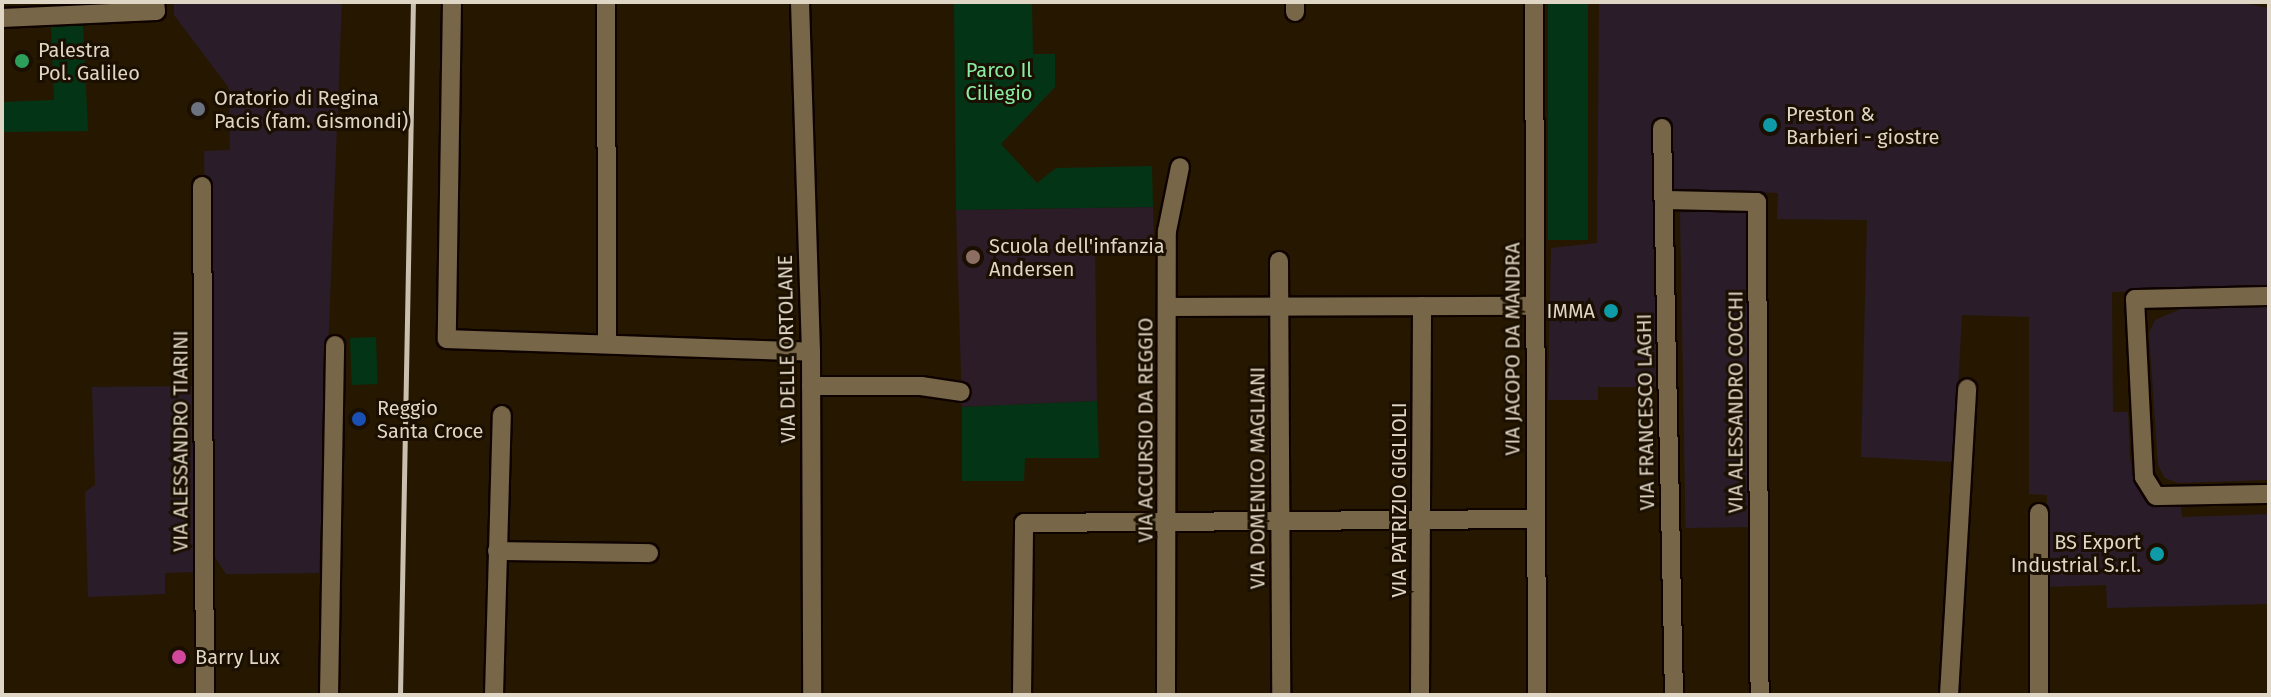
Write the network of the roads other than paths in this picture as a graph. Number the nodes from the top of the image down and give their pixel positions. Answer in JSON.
{"nodes":[{"id":1,"x":452,"y":2,"type":"edge"},
{"id":2,"x":606,"y":2,"type":"edge"},
{"id":3,"x":800,"y":2,"type":"edge"},
{"id":4,"x":1534,"y":2,"type":"edge"},
{"id":5,"x":156,"y":6,"type":"edge"},
{"id":6,"x":2,"y":18,"type":"edge"},
{"id":7,"x":1662,"y":128,"type":"dead end"},
{"id":8,"x":1180,"y":167,"type":"dead end"},
{"id":9,"x":202,"y":186,"type":"dead end"},
{"id":10,"x":1664,"y":200,"type":"junction"},
{"id":11,"x":1279,"y":261,"type":"dead end"},
{"id":12,"x":2269,"y":296,"type":"edge"},
{"id":13,"x":1422,"y":306,"type":"junction"},
{"id":14,"x":1535,"y":306,"type":"junction"},
{"id":15,"x":1168,"y":307,"type":"junction"},
{"id":16,"x":1279,"y":307,"type":"junction"},
{"id":17,"x":607,"y":344,"type":"junction"},
{"id":18,"x":335,"y":345,"type":"dead end"},
{"id":19,"x":811,"y":352,"type":"junction"},
{"id":20,"x":811,"y":386,"type":"junction"},
{"id":21,"x":1967,"y":389,"type":"dead end"},
{"id":22,"x":961,"y":392,"type":"dead end"},
{"id":23,"x":502,"y":415,"type":"dead end"},
{"id":24,"x":2269,"y":494,"type":"edge"},
{"id":25,"x":2039,"y":513,"type":"dead end"},
{"id":26,"x":1420,"y":519,"type":"junction"},
{"id":27,"x":1536,"y":519,"type":"junction"},
{"id":28,"x":1280,"y":521,"type":"junction"},
{"id":29,"x":1169,"y":522,"type":"junction"},
{"id":30,"x":497,"y":551,"type":"junction"},
{"id":31,"x":649,"y":553,"type":"dead end"},
{"id":32,"x":205,"y":695,"type":"edge"},
{"id":33,"x":329,"y":695,"type":"edge"},
{"id":34,"x":494,"y":695,"type":"edge"},
{"id":35,"x":812,"y":695,"type":"edge"},
{"id":36,"x":1022,"y":695,"type":"edge"},
{"id":37,"x":1166,"y":695,"type":"edge"},
{"id":38,"x":1281,"y":695,"type":"edge"},
{"id":39,"x":1420,"y":695,"type":"edge"},
{"id":40,"x":1537,"y":695,"type":"edge"},
{"id":41,"x":1674,"y":695,"type":"edge"},
{"id":42,"x":1760,"y":695,"type":"edge"},
{"id":43,"x":1949,"y":695,"type":"edge"},
{"id":44,"x":2039,"y":695,"type":"edge"}],
"edges":[{"from":1,"to":17,"type":"street"},
{"from":2,"to":17,"type":"street"},
{"from":3,"to":19,"type":"street","name":"VIA DELLE ORTOLANE"},
{"from":4,"to":14,"type":"street","name":"VIA JACOPO DA MANDRA"},
{"from":5,"to":6,"type":"street"},
{"from":7,"to":10,"type":"street","name":"VIA FRANCESCO LAGHI"},
{"from":8,"to":15,"type":"street","name":"VIA ACCURSIO DA REGGIO"},
{"from":9,"to":32,"type":"street","name":"VIA ALESSANDRO TIARINI"},
{"from":10,"to":41,"type":"street","name":"VIA FRANCESCO LAGHI"},
{"from":10,"to":42,"type":"street","name":"VIA ALESSANDRO COCCHI"},
{"from":11,"to":16,"type":"street","name":"VIA DOMENICO MAGLIANI"},
{"from":12,"to":24,"type":"street"},
{"from":13,"to":14,"type":"street"},
{"from":13,"to":16,"type":"street"},
{"from":13,"to":26,"type":"street","name":"VIA PATRIZIO GIGLIOLI"},
{"from":14,"to":27,"type":"street","name":"VIA JACOPO DA MANDRA"},
{"from":15,"to":16,"type":"street"},
{"from":15,"to":29,"type":"street","name":"VIA ACCURSIO DA REGGIO"},
{"from":16,"to":28,"type":"street","name":"VIA DOMENICO MAGLIANI"},
{"from":17,"to":19,"type":"street"},
{"from":18,"to":33,"type":"street"},
{"from":19,"to":20,"type":"street","name":"VIA DELLE ORTOLANE"},
{"from":20,"to":22,"type":"street"},
{"from":20,"to":35,"type":"street","name":"VIA DELLE ORTOLANE"},
{"from":21,"to":43,"type":"street"},
{"from":23,"to":30,"type":"street"},
{"from":25,"to":44,"type":"street"},
{"from":26,"to":27,"type":"street"},
{"from":26,"to":28,"type":"street"},
{"from":26,"to":39,"type":"street","name":"VIA PATRIZIO GIGLIOLI"},
{"from":27,"to":40,"type":"street","name":"VIA JACOPO DA MANDRA"},
{"from":28,"to":29,"type":"street"},
{"from":28,"to":38,"type":"street","name":"VIA DOMENICO MAGLIANI"},
{"from":29,"to":36,"type":"street"},
{"from":29,"to":37,"type":"street","name":"VIA ACCURSIO DA REGGIO"},
{"from":30,"to":31,"type":"street"},
{"from":30,"to":34,"type":"street"}]}
